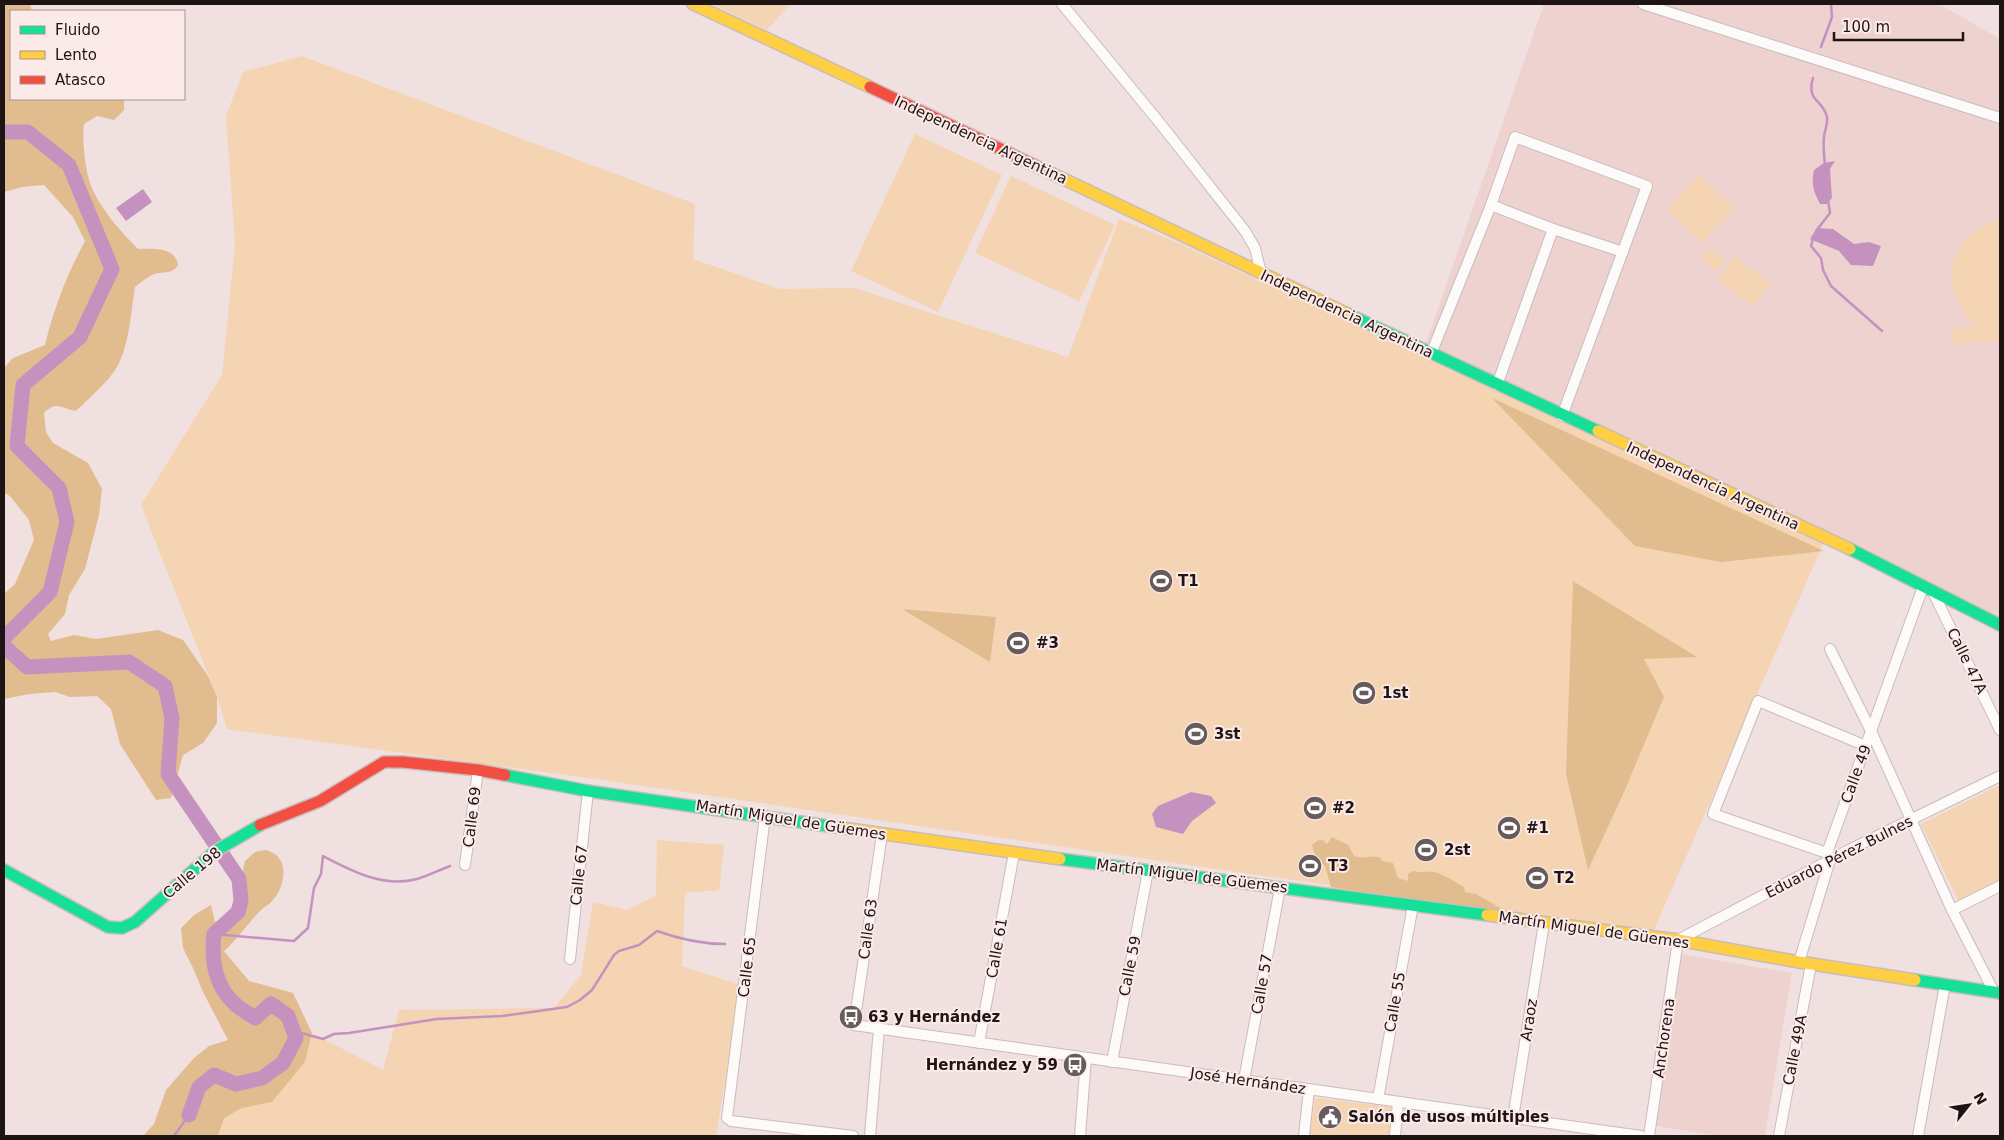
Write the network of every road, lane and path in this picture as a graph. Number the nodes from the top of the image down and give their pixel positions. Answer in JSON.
{"nodes":[{"id":1,"x":693,"y":4,"type":"edge"},
{"id":2,"x":1062,"y":4,"type":"edge"},
{"id":3,"x":1643,"y":4,"type":"edge"},
{"id":4,"x":2000,"y":118,"type":"edge"},
{"id":5,"x":1491,"y":205,"type":"junction"},
{"id":6,"x":1552,"y":229,"type":"junction"},
{"id":7,"x":1623,"y":252,"type":"junction"},
{"id":8,"x":1261,"y":273,"type":"junction"},
{"id":9,"x":1431,"y":354,"type":"junction"},
{"id":10,"x":1497,"y":385,"type":"junction"},
{"id":11,"x":1562,"y":416,"type":"junction"},
{"id":12,"x":1928,"y":590,"type":"junction"},
{"id":13,"x":2000,"y":625,"type":"edge"},
{"id":14,"x":1830,"y":649,"type":"dead end"},
{"id":15,"x":2000,"y":730,"type":"edge"},
{"id":16,"x":1871,"y":731,"type":"junction"},
{"id":17,"x":1866,"y":746,"type":"junction"},
{"id":18,"x":384,"y":762,"type":"joint"},
{"id":19,"x":478,"y":770,"type":"junction"},
{"id":20,"x":2000,"y":776,"type":"edge"},
{"id":21,"x":588,"y":791,"type":"junction"},
{"id":22,"x":765,"y":816,"type":"junction"},
{"id":23,"x":1910,"y":821,"type":"junction"},
{"id":24,"x":882,"y":834,"type":"junction"},
{"id":25,"x":1014,"y":853,"type":"junction"},
{"id":26,"x":1829,"y":857,"type":"junction"},
{"id":27,"x":465,"y":865,"type":"dead end"},
{"id":28,"x":4,"y":870,"type":"edge"},
{"id":29,"x":1148,"y":871,"type":"junction"},
{"id":30,"x":2000,"y":886,"type":"edge"},
{"id":31,"x":1280,"y":888,"type":"junction"},
{"id":32,"x":1413,"y":905,"type":"junction"},
{"id":33,"x":1952,"y":910,"type":"junction"},
{"id":34,"x":1544,"y":923,"type":"junction"},
{"id":35,"x":1678,"y":940,"type":"junction"},
{"id":36,"x":570,"y":959,"type":"dead end"},
{"id":37,"x":1799,"y":962,"type":"junction"},
{"id":38,"x":1811,"y":964,"type":"junction"},
{"id":39,"x":1945,"y":984,"type":"junction"},
{"id":40,"x":1997,"y":992,"type":"edge"},
{"id":41,"x":854,"y":1024,"type":"joint"},
{"id":42,"x":879,"y":1028,"type":"junction"},
{"id":43,"x":979,"y":1043,"type":"junction"},
{"id":44,"x":1086,"y":1058,"type":"junction"},
{"id":45,"x":1112,"y":1062,"type":"junction"},
{"id":46,"x":1244,"y":1080,"type":"junction"},
{"id":47,"x":1309,"y":1089,"type":"junction"},
{"id":48,"x":1378,"y":1099,"type":"junction"},
{"id":49,"x":1398,"y":1102,"type":"junction"},
{"id":50,"x":1513,"y":1118,"type":"junction"},
{"id":51,"x":853,"y":1136,"type":"edge"},
{"id":52,"x":870,"y":1136,"type":"edge"},
{"id":53,"x":1080,"y":1136,"type":"edge"},
{"id":54,"x":1304,"y":1136,"type":"edge"},
{"id":55,"x":1395,"y":1136,"type":"edge"},
{"id":56,"x":1637,"y":1136,"type":"edge"},
{"id":57,"x":1641,"y":1136,"type":"edge"},
{"id":58,"x":1649,"y":1136,"type":"edge"},
{"id":59,"x":1779,"y":1136,"type":"edge"},
{"id":60,"x":1918,"y":1136,"type":"edge"}],
"edges":[{"from":1,"to":8,"type":"street","name":"Independencia Argentina"},
{"from":2,"to":8,"type":"street"},
{"from":3,"to":4,"type":"street"},
{"from":5,"to":6,"type":"street"},
{"from":5,"to":7,"type":"street"},
{"from":5,"to":9,"type":"street"},
{"from":6,"to":7,"type":"street"},
{"from":6,"to":10,"type":"street"},
{"from":7,"to":11,"type":"street"},
{"from":8,"to":9,"type":"street","name":"Independencia Argentina"},
{"from":9,"to":10,"type":"street","name":"Independencia Argentina"},
{"from":10,"to":11,"type":"street","name":"Independencia Argentina"},
{"from":11,"to":12,"type":"street","name":"Independencia Argentina"},
{"from":12,"to":13,"type":"street","name":"Independencia Argentina"},
{"from":12,"to":15,"type":"street","name":"Calle 47A"},
{"from":12,"to":16,"type":"street","name":"Calle 49"},
{"from":14,"to":16,"type":"street"},
{"from":16,"to":17,"type":"street","name":"Calle 49"},
{"from":16,"to":23,"type":"street"},
{"from":17,"to":26,"type":"street","name":"Calle 49"},
{"from":17,"to":26,"type":"street"},
{"from":18,"to":19,"type":"street","name":"Martín Miguel de Güemes"},
{"from":18,"to":28,"type":"street","name":"Calle 198"},
{"from":19,"to":21,"type":"street","name":"Martín Miguel de Güemes"},
{"from":19,"to":27,"type":"street","name":"Calle 69"},
{"from":20,"to":23,"type":"street","name":"Eduardo Pérez Bulnes"},
{"from":21,"to":22,"type":"street","name":"Martín Miguel de Güemes"},
{"from":21,"to":36,"type":"street","name":"Calle 67"},
{"from":22,"to":24,"type":"street","name":"Martín Miguel de Güemes"},
{"from":22,"to":51,"type":"street","name":"Calle 65"},
{"from":23,"to":26,"type":"street","name":"Eduardo Pérez Bulnes"},
{"from":23,"to":33,"type":"street"},
{"from":24,"to":25,"type":"street","name":"Martín Miguel de Güemes"},
{"from":24,"to":41,"type":"street","name":"Calle 63"},
{"from":25,"to":29,"type":"street","name":"Martín Miguel de Güemes"},
{"from":25,"to":43,"type":"street","name":"Calle 61"},
{"from":26,"to":35,"type":"street","name":"Eduardo Pérez Bulnes"},
{"from":26,"to":37,"type":"street","name":"Calle 49"},
{"from":29,"to":31,"type":"street","name":"Martín Miguel de Güemes"},
{"from":29,"to":45,"type":"street","name":"Calle 59"},
{"from":30,"to":33,"type":"street"},
{"from":31,"to":32,"type":"street","name":"Martín Miguel de Güemes"},
{"from":31,"to":46,"type":"street","name":"Calle 57"},
{"from":32,"to":34,"type":"street","name":"Martín Miguel de Güemes"},
{"from":32,"to":48,"type":"street","name":"Calle 55"},
{"from":33,"to":40,"type":"street"},
{"from":34,"to":35,"type":"street","name":"Martín Miguel de Güemes"},
{"from":34,"to":50,"type":"street","name":"Araoz"},
{"from":35,"to":37,"type":"street","name":"Martín Miguel de Güemes"},
{"from":35,"to":58,"type":"street","name":"Anchorena"},
{"from":37,"to":38,"type":"street","name":"Martín Miguel de Güemes"},
{"from":38,"to":39,"type":"street","name":"Martín Miguel de Güemes"},
{"from":38,"to":59,"type":"street","name":"Calle 49A"},
{"from":39,"to":40,"type":"street","name":"Martín Miguel de Güemes"},
{"from":39,"to":60,"type":"street"},
{"from":41,"to":42,"type":"street","name":"José Hernández"},
{"from":42,"to":43,"type":"street","name":"José Hernández"},
{"from":42,"to":52,"type":"street"},
{"from":43,"to":44,"type":"street","name":"José Hernández"},
{"from":44,"to":45,"type":"street","name":"José Hernández"},
{"from":44,"to":53,"type":"street"},
{"from":45,"to":46,"type":"street","name":"José Hernández"},
{"from":46,"to":47,"type":"street","name":"José Hernández"},
{"from":47,"to":48,"type":"street","name":"José Hernández"},
{"from":47,"to":54,"type":"street"},
{"from":48,"to":49,"type":"street","name":"José Hernández"},
{"from":49,"to":50,"type":"street","name":"José Hernández"},
{"from":49,"to":55,"type":"street"},
{"from":50,"to":56,"type":"street","name":"José Hernández"},
{"from":56,"to":57,"type":"street","name":"José Hernández"}]}
